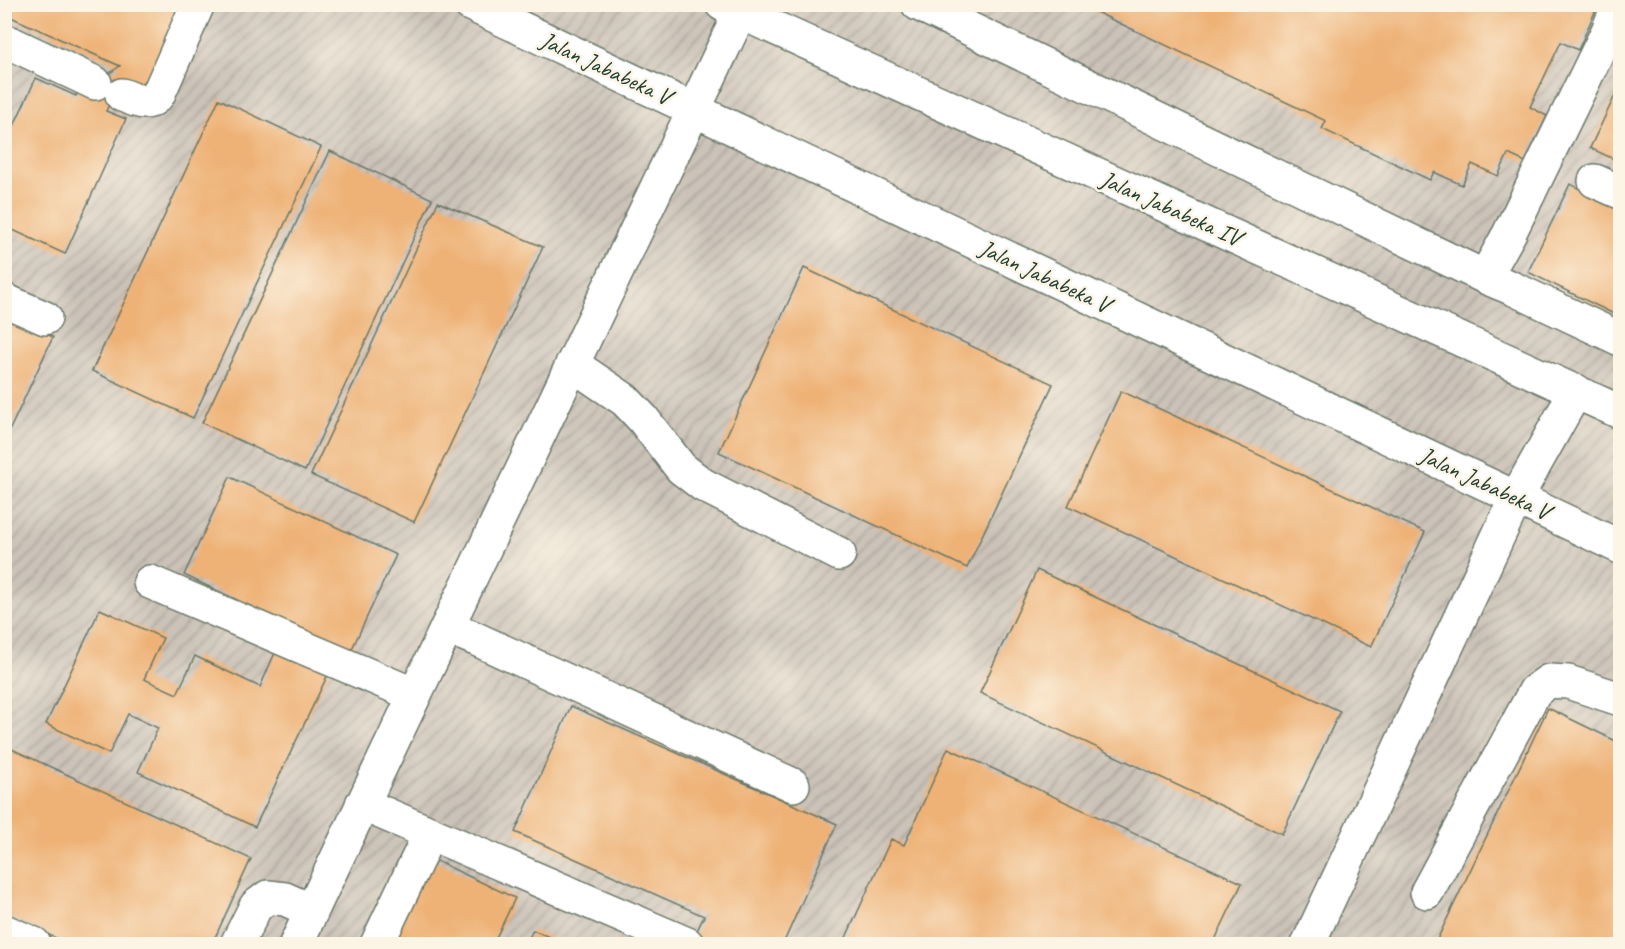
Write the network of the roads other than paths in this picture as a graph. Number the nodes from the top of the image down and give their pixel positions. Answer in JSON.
{"nodes":[{"id":1,"x":198,"y":4,"type":"edge"},
{"id":2,"x":470,"y":4,"type":"edge"},
{"id":3,"x":918,"y":4,"type":"edge"},
{"id":4,"x":1619,"y":4,"type":"edge"},
{"id":5,"x":731,"y":9,"type":"edge"},
{"id":6,"x":4,"y":40,"type":"edge"},
{"id":7,"x":694,"y":110,"type":"junction"},
{"id":8,"x":1485,"y":278,"type":"junction"},
{"id":9,"x":4,"y":300,"type":"edge"},
{"id":10,"x":45,"y":318,"type":"dead end"},
{"id":11,"x":1620,"y":339,"type":"edge"},
{"id":12,"x":572,"y":364,"type":"junction"},
{"id":13,"x":1576,"y":391,"type":"junction"},
{"id":14,"x":1620,"y":412,"type":"edge"},
{"id":15,"x":1516,"y":498,"type":"junction"},
{"id":16,"x":1620,"y":547,"type":"edge"},
{"id":17,"x":839,"y":554,"type":"dead end"},
{"id":18,"x":150,"y":582,"type":"dead end"},
{"id":19,"x":447,"y":627,"type":"junction"},
{"id":20,"x":415,"y":695,"type":"junction"},
{"id":21,"x":1620,"y":699,"type":"edge"},
{"id":22,"x":793,"y":785,"type":"dead end"},
{"id":23,"x":362,"y":804,"type":"junction"},
{"id":24,"x":430,"y":833,"type":"junction"},
{"id":25,"x":1427,"y":892,"type":"dead end"},
{"id":26,"x":312,"y":911,"type":"junction"},
{"id":27,"x":4,"y":931,"type":"edge"},
{"id":28,"x":34,"y":945,"type":"edge"},
{"id":29,"x":237,"y":945,"type":"edge"},
{"id":30,"x":296,"y":945,"type":"edge"},
{"id":31,"x":377,"y":945,"type":"edge"},
{"id":32,"x":687,"y":945,"type":"edge"},
{"id":33,"x":1308,"y":945,"type":"edge"}],
"edges":[{"from":1,"to":6,"type":"street"},
{"from":2,"to":7,"type":"street","name":"Jalan Jababeka V"},
{"from":3,"to":8,"type":"street"},
{"from":4,"to":8,"type":"street"},
{"from":5,"to":7,"type":"street"},
{"from":5,"to":13,"type":"street","name":"Jalan Jababeka IV"},
{"from":7,"to":12,"type":"street"},
{"from":7,"to":15,"type":"street","name":"Jalan Jababeka V"},
{"from":8,"to":11,"type":"street"},
{"from":9,"to":10,"type":"street"},
{"from":12,"to":17,"type":"street"},
{"from":12,"to":19,"type":"street"},
{"from":13,"to":14,"type":"street","name":"Jalan Jababeka IV"},
{"from":13,"to":15,"type":"street"},
{"from":15,"to":16,"type":"street","name":"Jalan Jababeka V"},
{"from":15,"to":33,"type":"street"},
{"from":18,"to":20,"type":"street"},
{"from":19,"to":20,"type":"street"},
{"from":19,"to":22,"type":"street"},
{"from":20,"to":23,"type":"street"},
{"from":21,"to":25,"type":"street"},
{"from":23,"to":24,"type":"street"},
{"from":23,"to":26,"type":"street"},
{"from":24,"to":31,"type":"street"},
{"from":24,"to":32,"type":"street"},
{"from":26,"to":29,"type":"street"},
{"from":26,"to":30,"type":"street"},
{"from":27,"to":28,"type":"street"}]}
